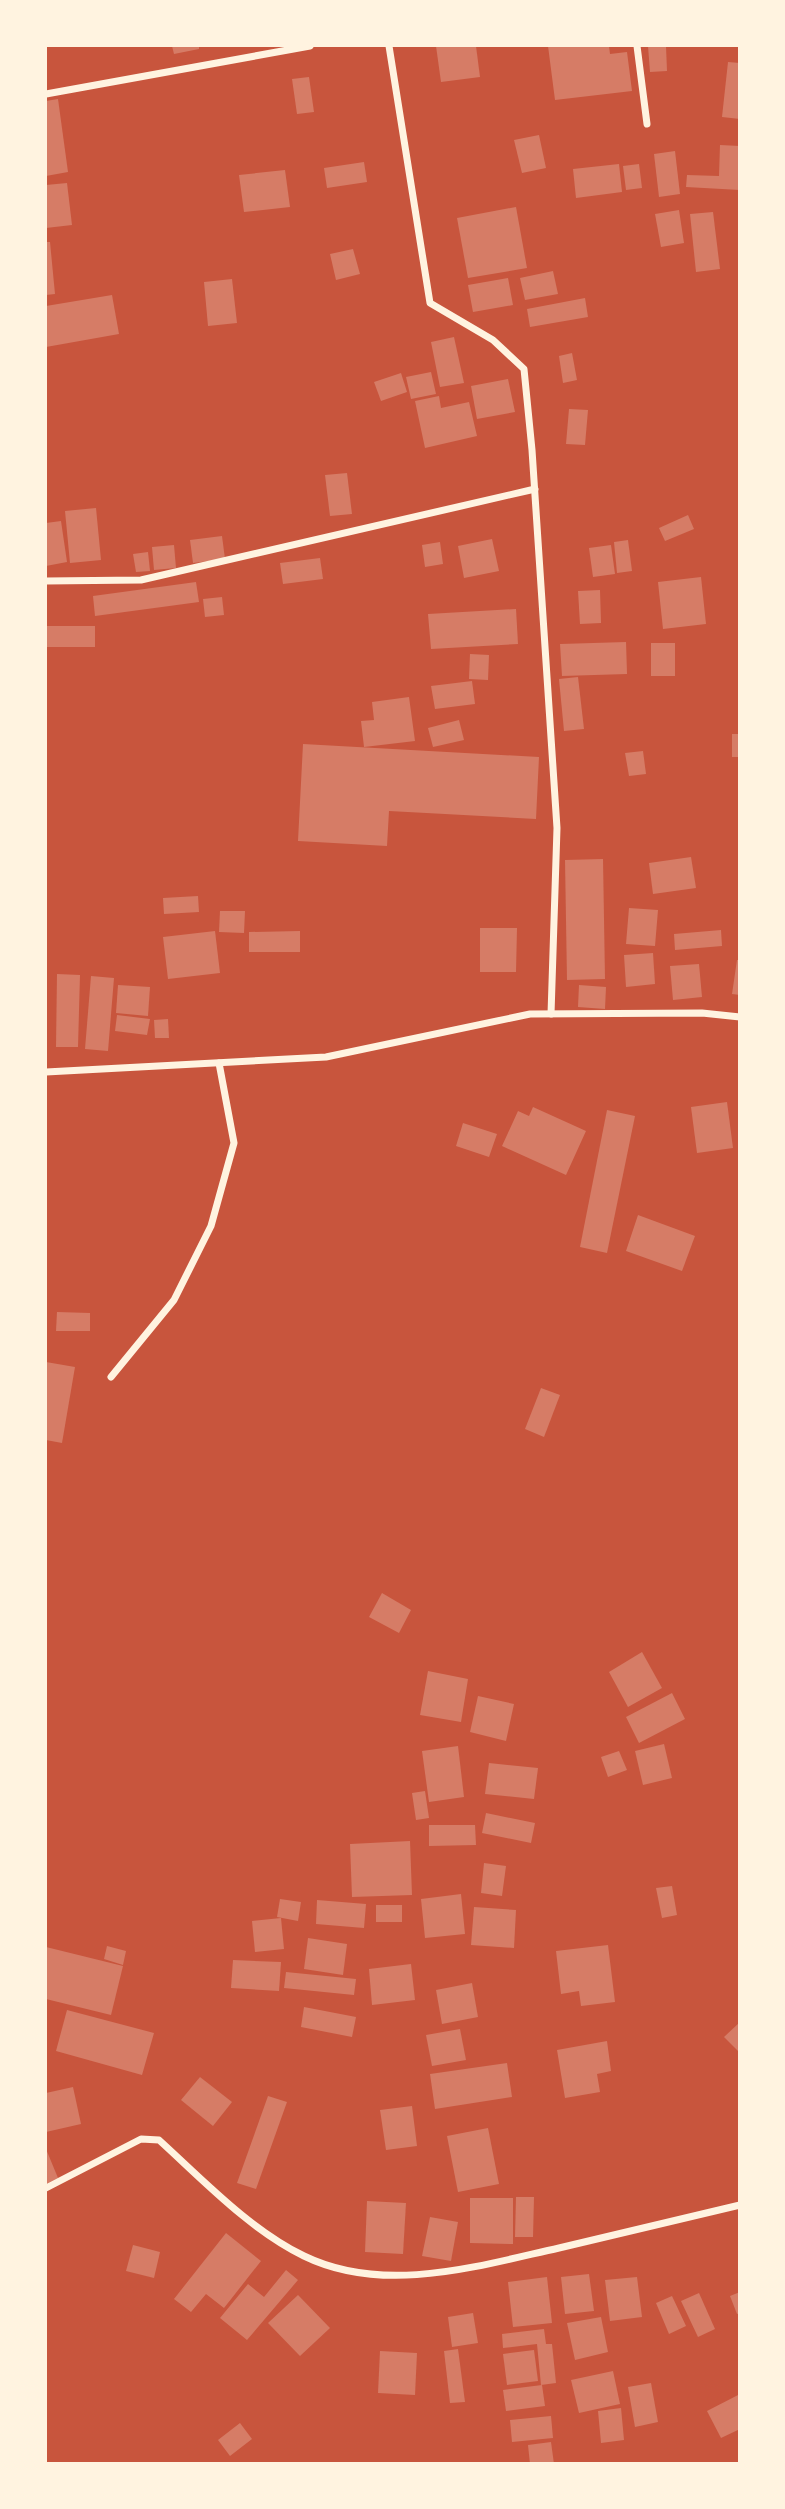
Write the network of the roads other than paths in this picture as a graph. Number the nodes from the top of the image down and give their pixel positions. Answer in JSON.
{"nodes":[{"id":1,"x":310,"y":46,"type":"edge"},
{"id":2,"x":389,"y":46,"type":"edge"},
{"id":3,"x":637,"y":46,"type":"edge"},
{"id":4,"x":46,"y":94,"type":"edge"},
{"id":5,"x":647,"y":124,"type":"dead end"},
{"id":6,"x":535,"y":489,"type":"junction"},
{"id":7,"x":46,"y":581,"type":"edge"},
{"id":8,"x":551,"y":1014,"type":"junction"},
{"id":9,"x":740,"y":1017,"type":"edge"},
{"id":10,"x":219,"y":1063,"type":"junction"},
{"id":11,"x":46,"y":1072,"type":"edge"},
{"id":12,"x":111,"y":1377,"type":"dead end"},
{"id":13,"x":46,"y":2188,"type":"edge"},
{"id":14,"x":740,"y":2205,"type":"edge"}],
"edges":[{"from":1,"to":4,"type":"street"},
{"from":2,"to":6,"type":"street"},
{"from":3,"to":5,"type":"street"},
{"from":6,"to":7,"type":"street"},
{"from":6,"to":8,"type":"street"},
{"from":8,"to":9,"type":"street"},
{"from":8,"to":10,"type":"street"},
{"from":10,"to":11,"type":"street"},
{"from":10,"to":12,"type":"street"},
{"from":13,"to":14,"type":"street"}]}
